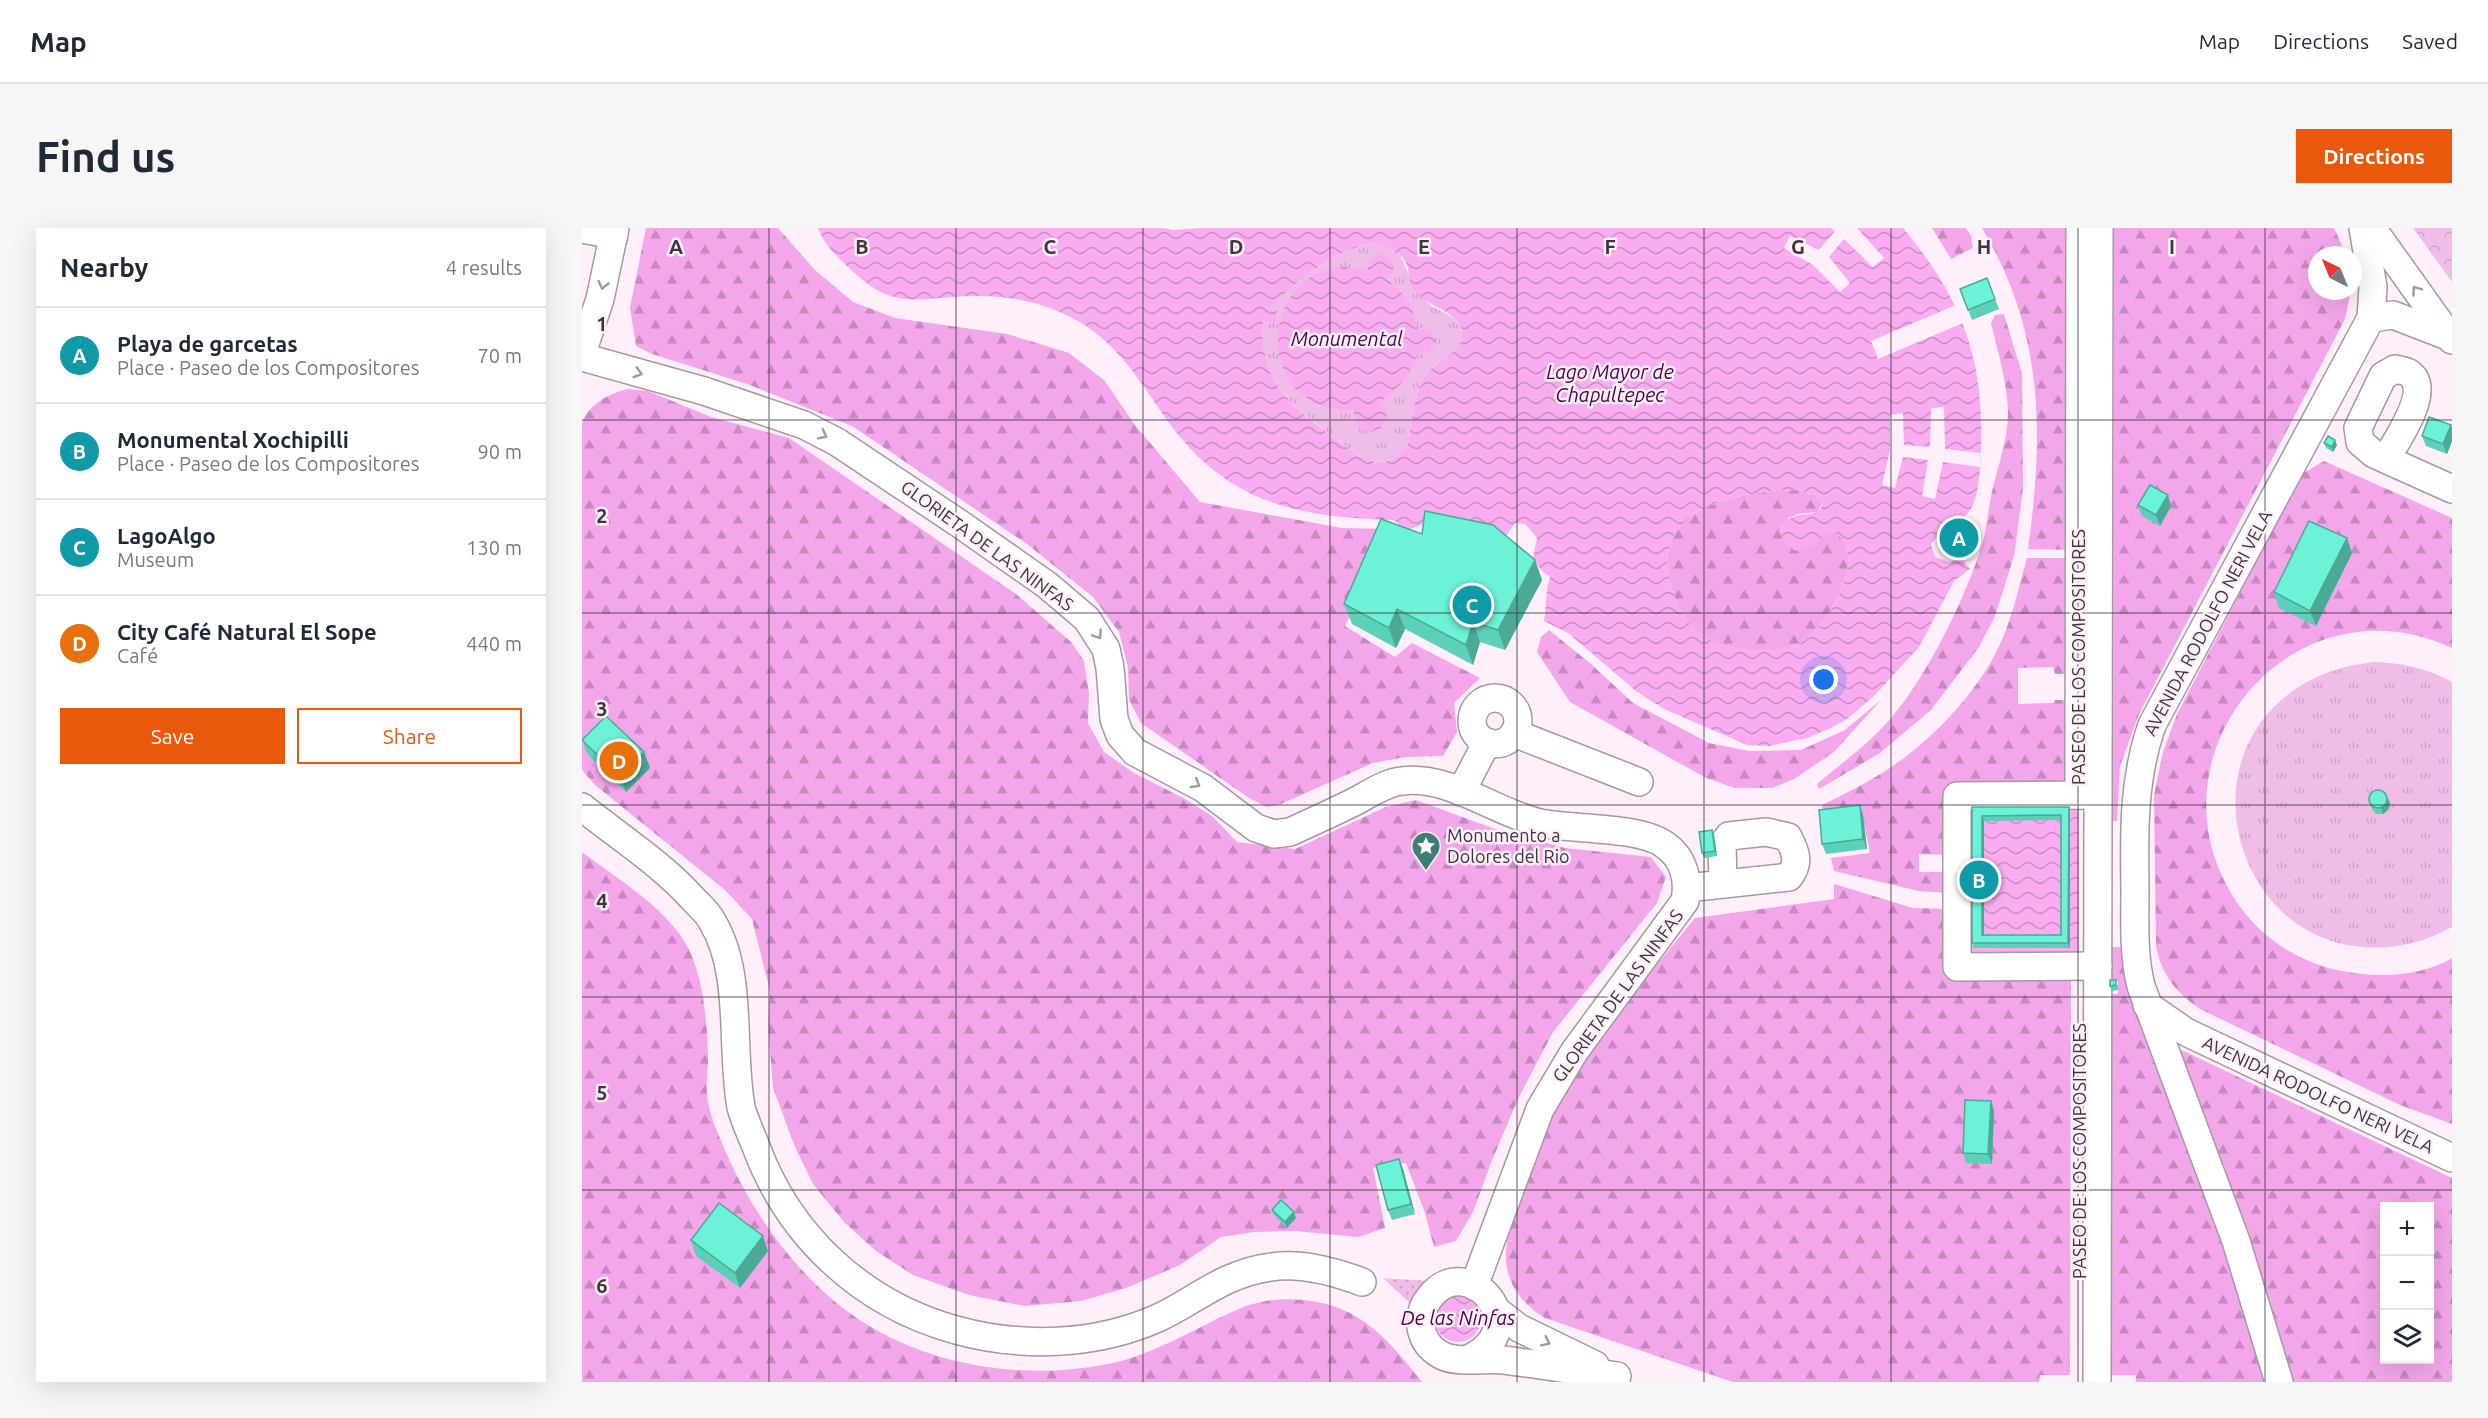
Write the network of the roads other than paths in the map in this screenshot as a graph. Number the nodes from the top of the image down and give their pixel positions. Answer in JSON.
{"nodes":[{"id":1,"x":2080,"y":228,"type":"edge"},
{"id":2,"x":2099,"y":228,"type":"edge"},
{"id":3,"x":2363,"y":228,"type":"edge"},
{"id":4,"x":2372,"y":228,"type":"edge"},
{"id":5,"x":582,"y":229,"type":"edge"},
{"id":6,"x":615,"y":232,"type":"edge"},
{"id":7,"x":2382,"y":316,"type":"junction"},
{"id":8,"x":2451,"y":339,"type":"edge"},
{"id":9,"x":582,"y":355,"type":"edge"},
{"id":10,"x":2386,"y":459,"type":"dead end"},
{"id":11,"x":2452,"y":489,"type":"edge"},
{"id":12,"x":1514,"y":733,"type":"junction"},
{"id":13,"x":1487,"y":742,"type":"junction"},
{"id":14,"x":1639,"y":782,"type":"dead end"},
{"id":15,"x":1461,"y":792,"type":"junction"},
{"id":16,"x":2088,"y":795,"type":"junction"},
{"id":17,"x":582,"y":807,"type":"edge"},
{"id":18,"x":1723,"y":884,"type":"dead end"},
{"id":19,"x":1687,"y":888,"type":"junction"},
{"id":20,"x":2089,"y":966,"type":"junction"},
{"id":21,"x":2147,"y":1005,"type":"junction"},
{"id":22,"x":2452,"y":1158,"type":"edge"},
{"id":23,"x":1362,"y":1282,"type":"dead end"},
{"id":24,"x":1474,"y":1286,"type":"junction"},
{"id":25,"x":1497,"y":1311,"type":"junction"},
{"id":26,"x":1459,"y":1367,"type":"edge"},
{"id":27,"x":1626,"y":1379,"type":"edge"},
{"id":28,"x":2079,"y":1382,"type":"edge"},
{"id":29,"x":2097,"y":1382,"type":"edge"},
{"id":30,"x":2279,"y":1382,"type":"edge"}],
"edges":[{"from":1,"to":16,"type":"street","name":"PASEO DE LOS COMPOSITORES"},
{"from":2,"to":16,"type":"street","name":"PASEO DE LOS COMPOSITORES"},
{"from":3,"to":7,"type":"street"},
{"from":8,"to":4,"type":"street","one_way":true},
{"from":5,"to":6,"type":"street"},
{"from":6,"to":9,"type":"street","one_way":true},
{"from":7,"to":8,"type":"street"},
{"from":7,"to":21,"type":"street","name":"AVENIDA RODOLFO NERI VELA"},
{"from":9,"to":15,"type":"street","name":"GLORIETA DE LAS NINFAS","one_way":true},
{"from":10,"to":11,"type":"street"},
{"from":12,"to":13,"type":"street"},
{"from":12,"to":13,"type":"street"},
{"from":12,"to":14,"type":"street"},
{"from":13,"to":15,"type":"street"},
{"from":15,"to":19,"type":"street","name":"GLORIETA DE LAS NINFAS"},
{"from":16,"to":20,"type":"street","name":"PASEO DE LOS COMPOSITORES"},
{"from":16,"to":20,"type":"street","name":"PASEO DE LOS COMPOSITORES"},
{"from":17,"to":23,"type":"street"},
{"from":18,"to":19,"type":"street"},
{"from":19,"to":24,"type":"street","name":"GLORIETA DE LAS NINFAS"},
{"from":20,"to":28,"type":"street","name":"PASEO DE LOS COMPOSITORES"},
{"from":20,"to":29,"type":"street","name":"PASEO DE LOS COMPOSITORES"},
{"from":21,"to":22,"type":"street","name":"AVENIDA RODOLFO NERI VELA"},
{"from":21,"to":30,"type":"street"},
{"from":24,"to":25,"type":"street"},
{"from":24,"to":26,"type":"street"},
{"from":25,"to":26,"type":"street"},
{"from":25,"to":27,"type":"street","one_way":true},
{"from":26,"to":27,"type":"street"}]}
